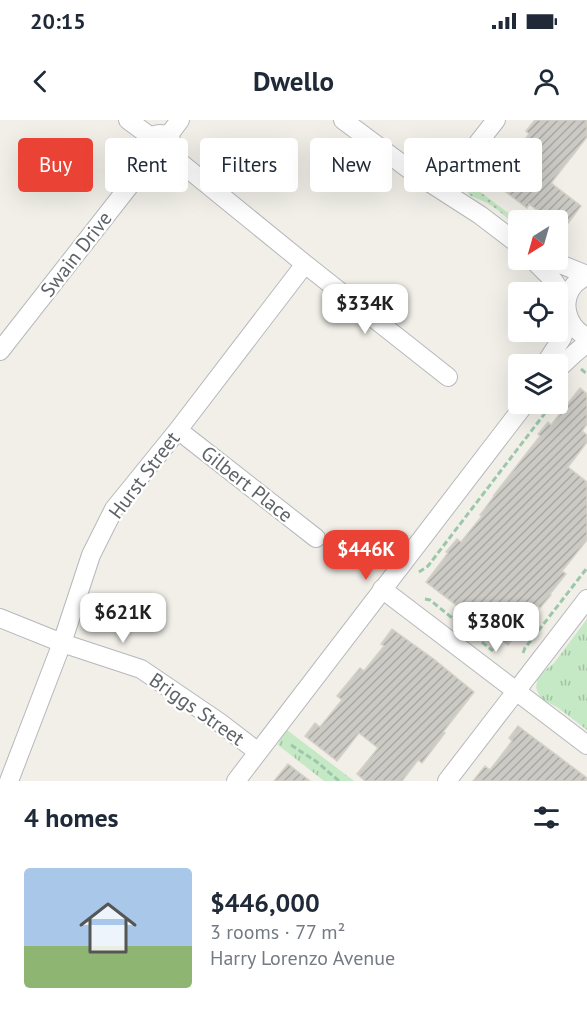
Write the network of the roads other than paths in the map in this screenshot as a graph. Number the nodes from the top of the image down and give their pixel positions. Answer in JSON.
{"nodes":[{"id":1,"x":128,"y":120,"type":"edge"},
{"id":2,"x":180,"y":120,"type":"edge"},
{"id":3,"x":343,"y":120,"type":"edge"},
{"id":4,"x":496,"y":120,"type":"edge"},
{"id":5,"x":159,"y":137,"type":"junction"},
{"id":6,"x":164,"y":138,"type":"edge"},
{"id":7,"x":482,"y":138,"type":"edge"},
{"id":8,"x":404,"y":165,"type":"edge"},
{"id":9,"x":188,"y":169,"type":"edge"},
{"id":10,"x":125,"y":192,"type":"edge"},
{"id":11,"x":444,"y":192,"type":"edge"},
{"id":12,"x":508,"y":236,"type":"edge"},
{"id":13,"x":305,"y":264,"type":"junction"},
{"id":14,"x":568,"y":267,"type":"edge"},
{"id":15,"x":543,"y":270,"type":"edge"},
{"id":16,"x":587,"y":275,"type":"edge"},
{"id":17,"x":554,"y":282,"type":"edge"},
{"id":18,"x":568,"y":309,"type":"joint"},
{"id":19,"x":587,"y":337,"type":"edge"},
{"id":20,"x":587,"y":343,"type":"edge"},
{"id":21,"x":0,"y":351,"type":"edge"},
{"id":22,"x":568,"y":360,"type":"edge"},
{"id":23,"x":448,"y":377,"type":"dead end"},
{"id":24,"x":517,"y":414,"type":"edge"},
{"id":25,"x":178,"y":430,"type":"junction"},
{"id":26,"x":316,"y":538,"type":"dead end"},
{"id":27,"x":382,"y":589,"type":"junction"},
{"id":28,"x":587,"y":599,"type":"edge"},
{"id":29,"x":0,"y":618,"type":"edge"},
{"id":30,"x":62,"y":642,"type":"junction"},
{"id":31,"x":517,"y":691,"type":"junction"},
{"id":32,"x":587,"y":745,"type":"edge"},
{"id":33,"x":258,"y":752,"type":"junction"},
{"id":34,"x":9,"y":781,"type":"edge"},
{"id":35,"x":236,"y":781,"type":"edge"},
{"id":36,"x":447,"y":781,"type":"edge"}],
"edges":[{"from":1,"to":5,"type":"street"},
{"from":2,"to":5,"type":"street"},
{"from":3,"to":8,"type":"street"},
{"from":4,"to":7,"type":"street"},
{"from":5,"to":6,"type":"street"},
{"from":9,"to":13,"type":"street"},
{"from":10,"to":21,"type":"street","name":"Swain Drive"},
{"from":11,"to":12,"type":"street"},
{"from":13,"to":23,"type":"street"},
{"from":13,"to":25,"type":"street","name":"Hurst Street"},
{"from":14,"to":16,"type":"street"},
{"from":15,"to":17,"type":"street"},
{"from":16,"to":18,"type":"street"},
{"from":18,"to":19,"type":"street"},
{"from":20,"to":22,"type":"street"},
{"from":24,"to":27,"type":"street"},
{"from":25,"to":26,"type":"street","name":"Gilbert Place"},
{"from":25,"to":30,"type":"street","name":"Hurst Street"},
{"from":27,"to":31,"type":"street"},
{"from":27,"to":33,"type":"street"},
{"from":28,"to":31,"type":"street"},
{"from":29,"to":30,"type":"street","name":"Briggs Street"},
{"from":30,"to":33,"type":"street","name":"Briggs Street"},
{"from":30,"to":34,"type":"street","name":"Hurst Street"},
{"from":31,"to":32,"type":"street"},
{"from":31,"to":36,"type":"street"},
{"from":33,"to":35,"type":"street"}]}
